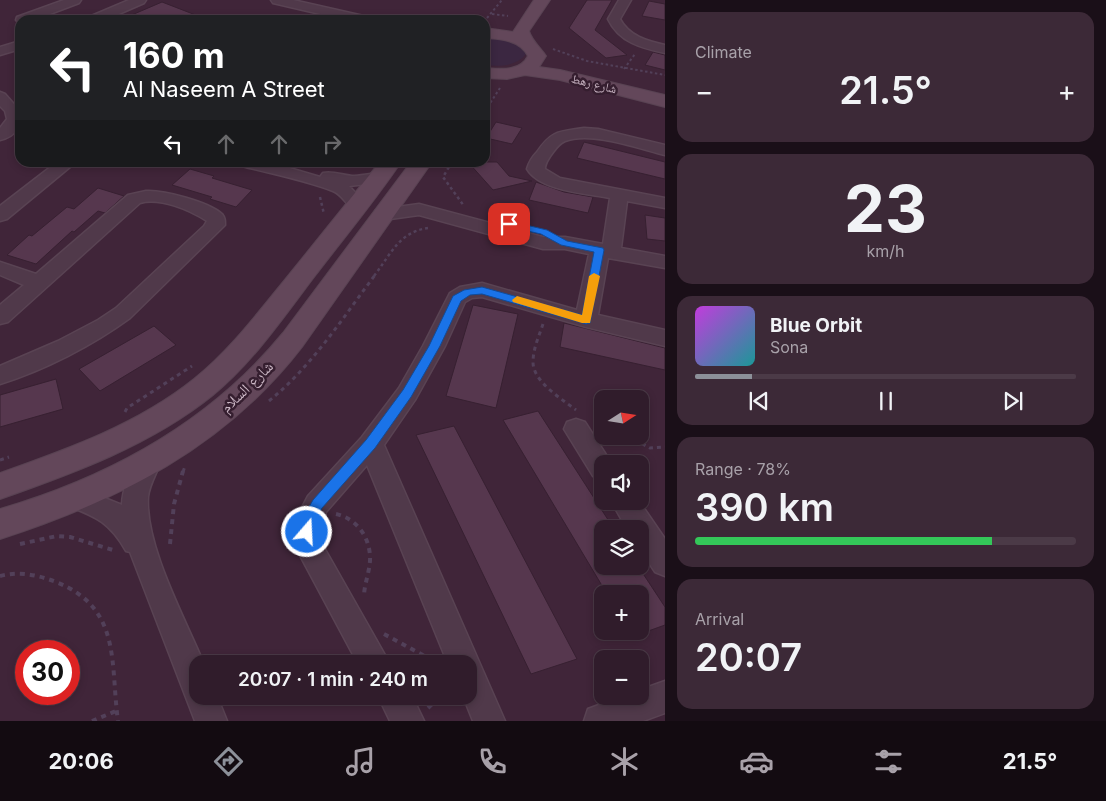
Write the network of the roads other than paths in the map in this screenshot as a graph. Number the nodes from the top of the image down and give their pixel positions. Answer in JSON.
{"nodes":[{"id":1,"x":75,"y":0,"type":"edge"},
{"id":2,"x":137,"y":0,"type":"edge"},
{"id":3,"x":277,"y":0,"type":"edge"},
{"id":4,"x":338,"y":0,"type":"edge"},
{"id":5,"x":542,"y":0,"type":"edge"},
{"id":6,"x":625,"y":0,"type":"edge"},
{"id":7,"x":324,"y":12,"type":"junction"},
{"id":8,"x":35,"y":15,"type":"edge"},
{"id":9,"x":105,"y":15,"type":"edge"},
{"id":10,"x":332,"y":15,"type":"edge"},
{"id":11,"x":339,"y":15,"type":"edge"},
{"id":12,"x":508,"y":16,"type":"road end"},
{"id":13,"x":490,"y":28,"type":"edge"},
{"id":14,"x":490,"y":30,"type":"edge"},
{"id":15,"x":524,"y":42,"type":"junction"},
{"id":16,"x":15,"y":46,"type":"edge"},
{"id":17,"x":665,"y":49,"type":"edge"},
{"id":18,"x":0,"y":50,"type":"edge"},
{"id":19,"x":544,"y":52,"type":"junction"},
{"id":20,"x":523,"y":70,"type":"junction"},
{"id":21,"x":490,"y":75,"type":"edge"},
{"id":22,"x":665,"y":88,"type":"edge"},
{"id":23,"x":0,"y":97,"type":"edge"},
{"id":24,"x":665,"y":101,"type":"edge"},
{"id":25,"x":7,"y":117,"type":"edge"},
{"id":26,"x":0,"y":135,"type":"edge"},
{"id":27,"x":665,"y":150,"type":"edge"},
{"id":28,"x":62,"y":167,"type":"edge"},
{"id":29,"x":281,"y":167,"type":"edge"},
{"id":30,"x":400,"y":171,"type":"edge"},
{"id":31,"x":310,"y":176,"type":"junction"},
{"id":32,"x":619,"y":194,"type":"junction"},
{"id":33,"x":665,"y":203,"type":"edge"},
{"id":34,"x":370,"y":210,"type":"junction"},
{"id":35,"x":0,"y":215,"type":"edge"},
{"id":36,"x":482,"y":222,"type":"junction"},
{"id":37,"x":605,"y":252,"type":"junction"},
{"id":38,"x":665,"y":262,"type":"edge"},
{"id":39,"x":0,"y":268,"type":"edge"},
{"id":40,"x":39,"y":282,"type":"junction"},
{"id":41,"x":0,"y":317,"type":"edge"},
{"id":42,"x":586,"y":320,"type":"junction"},
{"id":43,"x":665,"y":338,"type":"edge"},
{"id":44,"x":0,"y":376,"type":"edge"},
{"id":45,"x":582,"y":420,"type":"road end"},
{"id":46,"x":371,"y":444,"type":"junction"},
{"id":47,"x":596,"y":455,"type":"edge"},
{"id":48,"x":146,"y":464,"type":"junction"},
{"id":49,"x":0,"y":486,"type":"edge"},
{"id":50,"x":77,"y":498,"type":"junction"},
{"id":51,"x":630,"y":510,"type":"edge"},
{"id":52,"x":0,"y":524,"type":"edge"},
{"id":53,"x":146,"y":560,"type":"junction"},
{"id":54,"x":665,"y":563,"type":"edge"},
{"id":55,"x":370,"y":655,"type":"edge"},
{"id":56,"x":460,"y":655,"type":"edge"},
{"id":57,"x":189,"y":665,"type":"edge"},
{"id":58,"x":477,"y":692,"type":"edge"},
{"id":59,"x":205,"y":705,"type":"edge"},
{"id":60,"x":399,"y":705,"type":"edge"},
{"id":61,"x":649,"y":708,"type":"edge"},
{"id":62,"x":211,"y":721,"type":"edge"},
{"id":63,"x":408,"y":721,"type":"edge"},
{"id":64,"x":489,"y":721,"type":"edge"},
{"id":65,"x":600,"y":721,"type":"edge"}],
"edges":[{"from":1,"to":8,"type":"street"},
{"from":2,"to":9,"type":"street"},
{"from":3,"to":7,"type":"street"},
{"from":4,"to":7,"type":"street"},
{"from":5,"to":15,"type":"street"},
{"from":6,"to":17,"type":"street"},
{"from":7,"to":10,"type":"street"},
{"from":7,"to":11,"type":"street"},
{"from":12,"to":13,"type":"street"},
{"from":14,"to":15,"type":"street"},
{"from":15,"to":19,"type":"street"},
{"from":16,"to":18,"type":"street"},
{"from":19,"to":20,"type":"street"},
{"from":19,"to":22,"type":"street","name":"شارع رهط"},
{"from":20,"to":21,"type":"street","name":"شارع رهط"},
{"from":20,"to":24,"type":"street","name":"شارع رهط"},
{"from":23,"to":25,"type":"street"},
{"from":25,"to":26,"type":"street"},
{"from":27,"to":32,"type":"street"},
{"from":28,"to":35,"type":"street"},
{"from":29,"to":31,"type":"street"},
{"from":30,"to":31,"type":"street"},
{"from":30,"to":34,"type":"street","name":"شارع السلام"},
{"from":30,"to":36,"type":"street"},
{"from":31,"to":34,"type":"street"},
{"from":32,"to":33,"type":"street"},
{"from":32,"to":37,"type":"street"},
{"from":34,"to":36,"type":"street"},
{"from":34,"to":48,"type":"street","name":"شارع السلام"},
{"from":34,"to":49,"type":"street","name":"شارع السلام"},
{"from":36,"to":37,"type":"street"},
{"from":37,"to":38,"type":"street"},
{"from":37,"to":42,"type":"street"},
{"from":39,"to":40,"type":"street"},
{"from":40,"to":41,"type":"street"},
{"from":40,"to":44,"type":"street"},
{"from":42,"to":43,"type":"street"},
{"from":42,"to":46,"type":"street"},
{"from":45,"to":47,"type":"street"},
{"from":46,"to":55,"type":"street"},
{"from":46,"to":56,"type":"street"},
{"from":48,"to":50,"type":"street","name":"شارع السلام"},
{"from":48,"to":53,"type":"street"},
{"from":50,"to":52,"type":"street","name":"شارع السلام"},
{"from":50,"to":53,"type":"street"},
{"from":51,"to":54,"type":"street"},
{"from":53,"to":57,"type":"street"},
{"from":58,"to":64,"type":"street"},
{"from":59,"to":62,"type":"street"},
{"from":60,"to":63,"type":"street"},
{"from":61,"to":65,"type":"street"}]}
